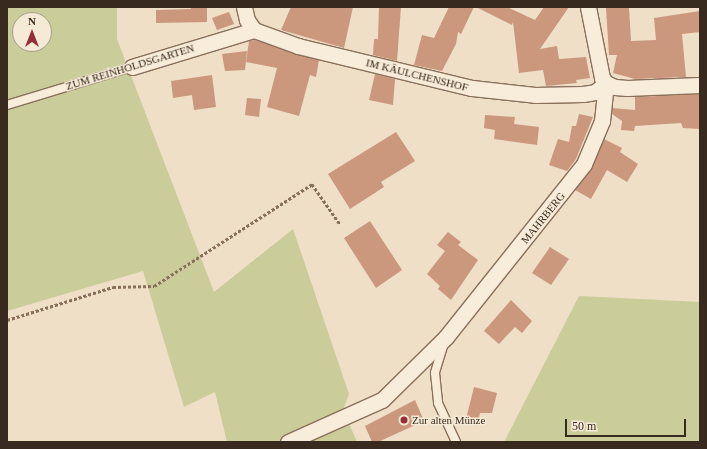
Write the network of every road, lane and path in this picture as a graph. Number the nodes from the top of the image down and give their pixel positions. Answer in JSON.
{"nodes":[{"id":1,"x":244,"y":7,"type":"edge"},
{"id":2,"x":588,"y":7,"type":"edge"},
{"id":3,"x":597,"y":7,"type":"edge"},
{"id":4,"x":592,"y":24,"type":"junction"},
{"id":5,"x":254,"y":30,"type":"junction"},
{"id":6,"x":132,"y":67,"type":"joint"},
{"id":7,"x":606,"y":83,"type":"junction"},
{"id":8,"x":700,"y":85,"type":"edge"},
{"id":9,"x":7,"y":105,"type":"edge"},
{"id":10,"x":340,"y":224,"type":"dead end"},
{"id":11,"x":7,"y":320,"type":"edge"},
{"id":12,"x":446,"y":337,"type":"junction"},
{"id":13,"x":288,"y":442,"type":"edge"},
{"id":14,"x":456,"y":442,"type":"edge"}],
"edges":[{"from":1,"to":5,"type":"street"},
{"from":2,"to":4,"type":"street"},
{"from":3,"to":4,"type":"lane"},
{"from":4,"to":7,"type":"street"},
{"from":5,"to":6,"type":"street","name":"ZUM REINHOLDSGARTEN"},
{"from":5,"to":7,"type":"street","name":"IM KÄULCHENSHOF"},
{"from":6,"to":9,"type":"lane","name":"ZUM REINHOLDSGARTEN"},
{"from":7,"to":8,"type":"street"},
{"from":7,"to":12,"type":"street","name":"MAHRBERG"},
{"from":10,"to":11,"type":"path"},
{"from":12,"to":13,"type":"street","name":"MAHRBERG"},
{"from":12,"to":14,"type":"lane","name":"MAHRBERG"}]}
